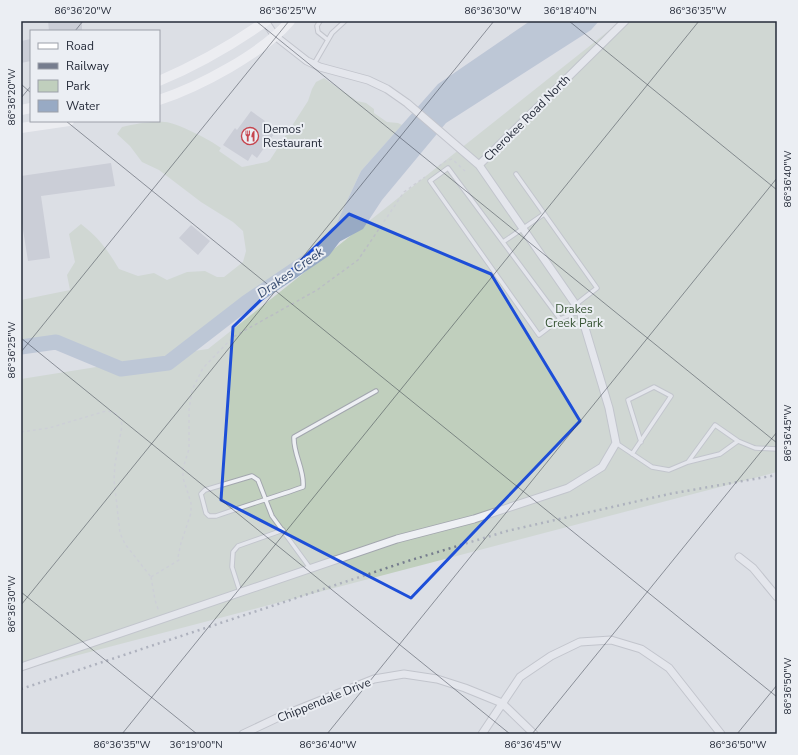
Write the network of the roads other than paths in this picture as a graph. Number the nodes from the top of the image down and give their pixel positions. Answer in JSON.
{"nodes":[{"id":1,"x":265,"y":21,"type":"edge"},
{"id":2,"x":290,"y":21,"type":"edge"},
{"id":3,"x":320,"y":21,"type":"edge"},
{"id":4,"x":345,"y":21,"type":"edge"},
{"id":5,"x":625,"y":21,"type":"edge"},
{"id":6,"x":276,"y":36,"type":"junction"},
{"id":7,"x":328,"y":40,"type":"junction"},
{"id":8,"x":314,"y":64,"type":"junction"},
{"id":9,"x":160,"y":80,"type":"edge"},
{"id":10,"x":160,"y":100,"type":"edge"},
{"id":11,"x":62,"y":122,"type":"edge"},
{"id":12,"x":21,"y":128,"type":"edge"},
{"id":13,"x":480,"y":166,"type":"junction"},
{"id":14,"x":516,"y":174,"type":"dead end"},
{"id":15,"x":544,"y":214,"type":"junction"},
{"id":16,"x":523,"y":229,"type":"junction"},
{"id":17,"x":503,"y":242,"type":"junction"},
{"id":18,"x":578,"y":308,"type":"junction"},
{"id":19,"x":560,"y":319,"type":"junction"},
{"id":20,"x":376,"y":391,"type":"dead end"},
{"id":21,"x":738,"y":441,"type":"junction"},
{"id":22,"x":640,"y":442,"type":"junction"},
{"id":23,"x":616,"y":443,"type":"junction"},
{"id":24,"x":777,"y":449,"type":"edge"},
{"id":25,"x":632,"y":454,"type":"junction"},
{"id":26,"x":688,"y":462,"type":"junction"},
{"id":27,"x":266,"y":500,"type":"junction"},
{"id":28,"x":283,"y":530,"type":"junction"},
{"id":29,"x":740,"y":557,"type":"dead end"},
{"id":30,"x":310,"y":568,"type":"junction"},
{"id":31,"x":240,"y":592,"type":"junction"},
{"id":32,"x":777,"y":598,"type":"edge"},
{"id":33,"x":21,"y":667,"type":"edge"},
{"id":34,"x":502,"y":703,"type":"junction"},
{"id":35,"x":243,"y":734,"type":"edge"},
{"id":36,"x":482,"y":734,"type":"edge"},
{"id":37,"x":534,"y":734,"type":"edge"},
{"id":38,"x":721,"y":734,"type":"edge"}],
"edges":[{"from":1,"to":6,"type":"street","name":"Cherokee Road North"},
{"from":1,"to":9,"type":"main road"},
{"from":2,"to":6,"type":"main road"},
{"from":3,"to":7,"type":"lane"},
{"from":4,"to":7,"type":"lane"},
{"from":5,"to":13,"type":"street","name":"Cherokee Road North"},
{"from":6,"to":8,"type":"street","name":"Cherokee Road North"},
{"from":6,"to":10,"type":"main road"},
{"from":7,"to":8,"type":"lane"},
{"from":8,"to":13,"type":"street","name":"Cherokee Road North"},
{"from":11,"to":12,"type":"main road"},
{"from":13,"to":16,"type":"street"},
{"from":14,"to":15,"type":"lane"},
{"from":15,"to":16,"type":"lane"},
{"from":15,"to":18,"type":"lane"},
{"from":16,"to":17,"type":"lane"},
{"from":16,"to":18,"type":"street"},
{"from":17,"to":19,"type":"lane"},
{"from":17,"to":19,"type":"lane"},
{"from":18,"to":19,"type":"lane"},
{"from":18,"to":23,"type":"street"},
{"from":20,"to":27,"type":"lane"},
{"from":21,"to":24,"type":"lane"},
{"from":21,"to":26,"type":"lane"},
{"from":21,"to":26,"type":"lane"},
{"from":22,"to":22,"type":"lane"},
{"from":22,"to":25,"type":"lane"},
{"from":23,"to":25,"type":"lane"},
{"from":23,"to":30,"type":"street"},
{"from":25,"to":26,"type":"lane"},
{"from":27,"to":27,"type":"lane"},
{"from":27,"to":28,"type":"lane"},
{"from":28,"to":30,"type":"lane"},
{"from":28,"to":31,"type":"lane"},
{"from":29,"to":32,"type":"street"},
{"from":30,"to":31,"type":"street"},
{"from":31,"to":33,"type":"street"},
{"from":34,"to":35,"type":"street","name":"Chippendale Drive"},
{"from":34,"to":36,"type":"street"},
{"from":34,"to":37,"type":"street","name":"Chippendale Drive"},
{"from":34,"to":38,"type":"street"}]}
